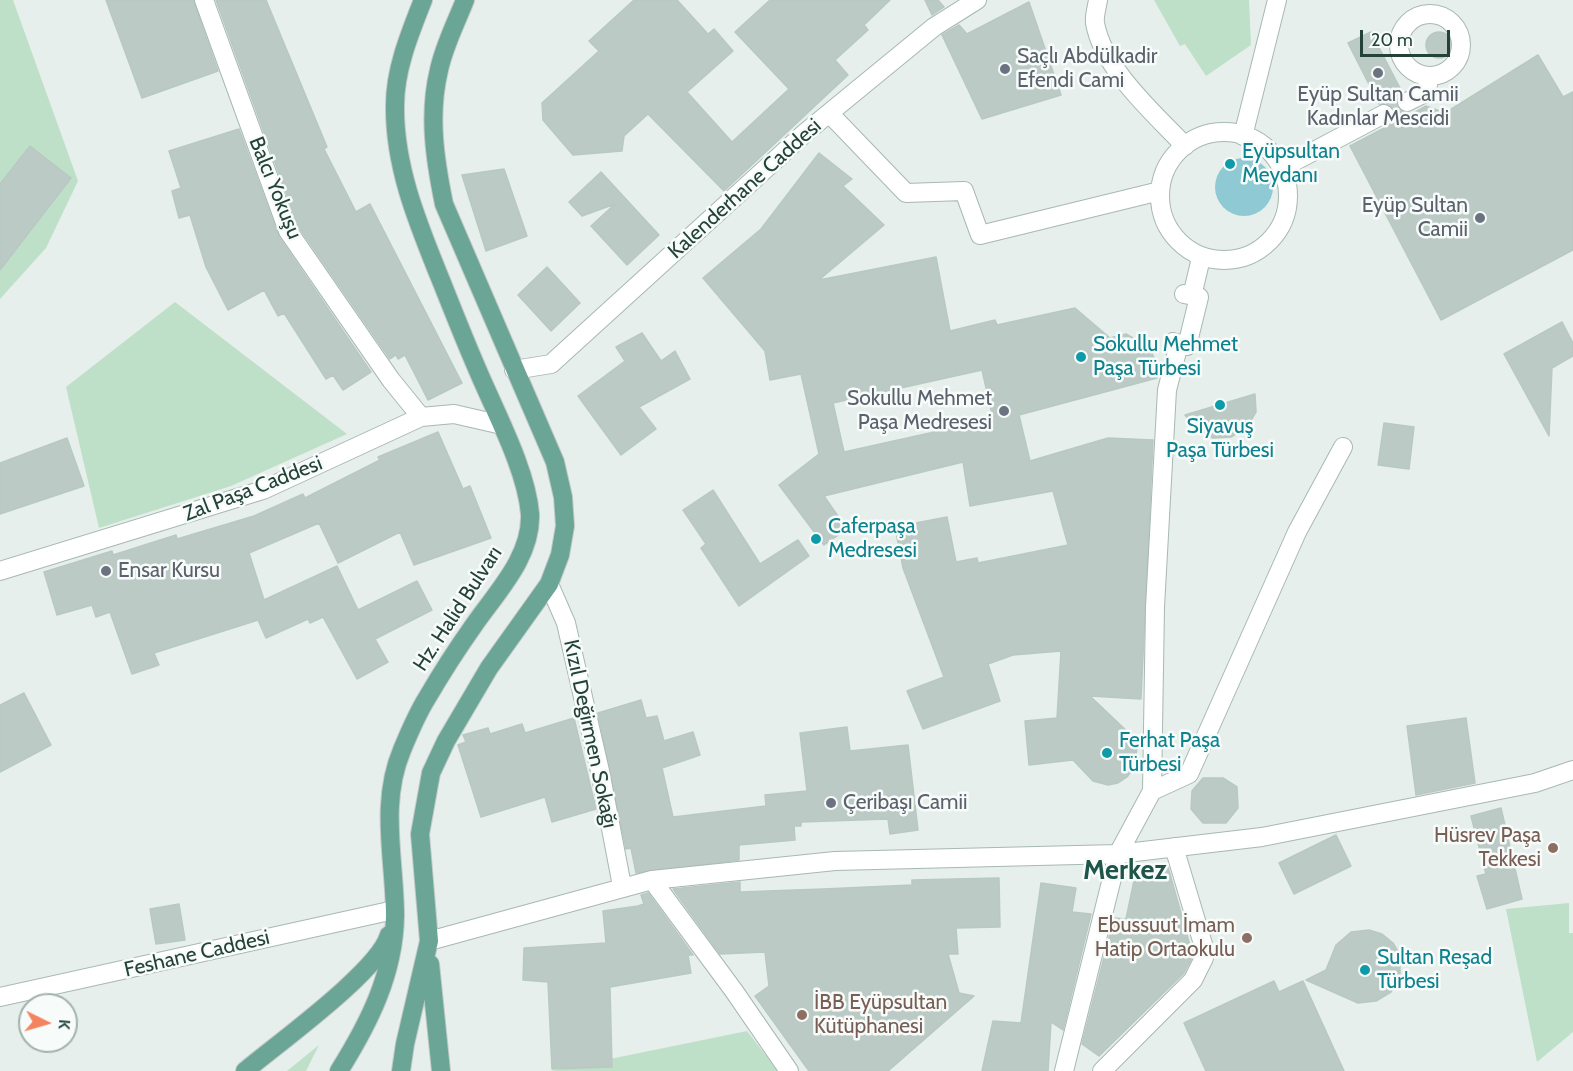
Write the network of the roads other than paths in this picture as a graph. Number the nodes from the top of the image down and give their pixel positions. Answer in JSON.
{"nodes":[{"id":1,"x":204,"y":0,"type":"edge"},
{"id":2,"x":423,"y":0,"type":"edge"},
{"id":3,"x":465,"y":0,"type":"edge"},
{"id":4,"x":977,"y":0,"type":"edge"},
{"id":5,"x":1098,"y":0,"type":"edge"},
{"id":6,"x":1277,"y":0,"type":"edge"},
{"id":7,"x":1429,"y":76,"type":"dead end"},
{"id":8,"x":1407,"y":102,"type":"tunnel mouth"},
{"id":9,"x":829,"y":113,"type":"junction"},
{"id":10,"x":1384,"y":114,"type":"tunnel mouth"},
{"id":11,"x":1243,"y":136,"type":"junction"},
{"id":12,"x":1185,"y":146,"type":"junction"},
{"id":13,"x":1282,"y":168,"type":"junction"},
{"id":14,"x":1160,"y":190,"type":"junction"},
{"id":15,"x":1202,"y":258,"type":"junction"},
{"id":16,"x":514,"y":370,"type":"junction"},
{"id":17,"x":421,"y":417,"type":"junction"},
{"id":18,"x":502,"y":425,"type":"junction"},
{"id":19,"x":1343,"y":447,"type":"dead end"},
{"id":20,"x":0,"y":571,"type":"edge"},
{"id":21,"x":549,"y":584,"type":"junction"},
{"id":22,"x":1573,"y":770,"type":"edge"},
{"id":23,"x":1152,"y":791,"type":"junction"},
{"id":24,"x":1174,"y":847,"type":"junction"},
{"id":25,"x":1118,"y":854,"type":"junction"},
{"id":26,"x":652,"y":880,"type":"junction"},
{"id":27,"x":622,"y":886,"type":"junction"},
{"id":28,"x":394,"y":913,"type":"junction"},
{"id":29,"x":429,"y":941,"type":"junction"},
{"id":30,"x":0,"y":997,"type":"edge"},
{"id":31,"x":244,"y":1071,"type":"edge"},
{"id":32,"x":339,"y":1071,"type":"edge"},
{"id":33,"x":401,"y":1071,"type":"edge"},
{"id":34,"x":441,"y":1071,"type":"edge"},
{"id":35,"x":789,"y":1071,"type":"edge"},
{"id":36,"x":1064,"y":1071,"type":"edge"},
{"id":37,"x":1102,"y":1071,"type":"edge"}],
"edges":[{"from":1,"to":17,"type":"street","name":"Balcı Yokuşu"},
{"from":2,"to":18,"type":"main road","name":"Hz. Halid Bulvarı"},
{"from":3,"to":16,"type":"main road"},
{"from":4,"to":9,"type":"street","name":"Kalenderhane Caddesi"},
{"from":5,"to":12,"type":"street"},
{"from":6,"to":11,"type":"street"},
{"from":7,"to":8,"type":"street"},
{"from":9,"to":14,"type":"street"},
{"from":9,"to":16,"type":"street","name":"Kalenderhane Caddesi"},
{"from":10,"to":13,"type":"street"},
{"from":11,"to":12,"type":"street"},
{"from":11,"to":13,"type":"street"},
{"from":12,"to":14,"type":"street"},
{"from":13,"to":15,"type":"street"},
{"from":14,"to":15,"type":"street"},
{"from":15,"to":23,"type":"street"},
{"from":16,"to":21,"type":"main road"},
{"from":17,"to":18,"type":"street","name":"Zal Paşa Caddesi"},
{"from":17,"to":20,"type":"street","name":"Zal Paşa Caddesi"},
{"from":18,"to":28,"type":"main road","name":"Hz. Halid Bulvarı"},
{"from":19,"to":23,"type":"street"},
{"from":21,"to":27,"type":"street","name":"Kızıl Değirmen Sokağı"},
{"from":21,"to":29,"type":"main road"},
{"from":22,"to":24,"type":"street"},
{"from":23,"to":25,"type":"street"},
{"from":24,"to":25,"type":"street"},
{"from":24,"to":37,"type":"street"},
{"from":25,"to":26,"type":"street"},
{"from":25,"to":36,"type":"street"},
{"from":26,"to":27,"type":"street"},
{"from":26,"to":35,"type":"street"},
{"from":27,"to":29,"type":"street"},
{"from":28,"to":30,"type":"street","name":"Feshane Caddesi"},
{"from":28,"to":31,"type":"main road"},
{"from":28,"to":32,"type":"main road","name":"Hz. Halid Bulvarı"},
{"from":29,"to":33,"type":"main road"},
{"from":29,"to":34,"type":"main road"}]}
